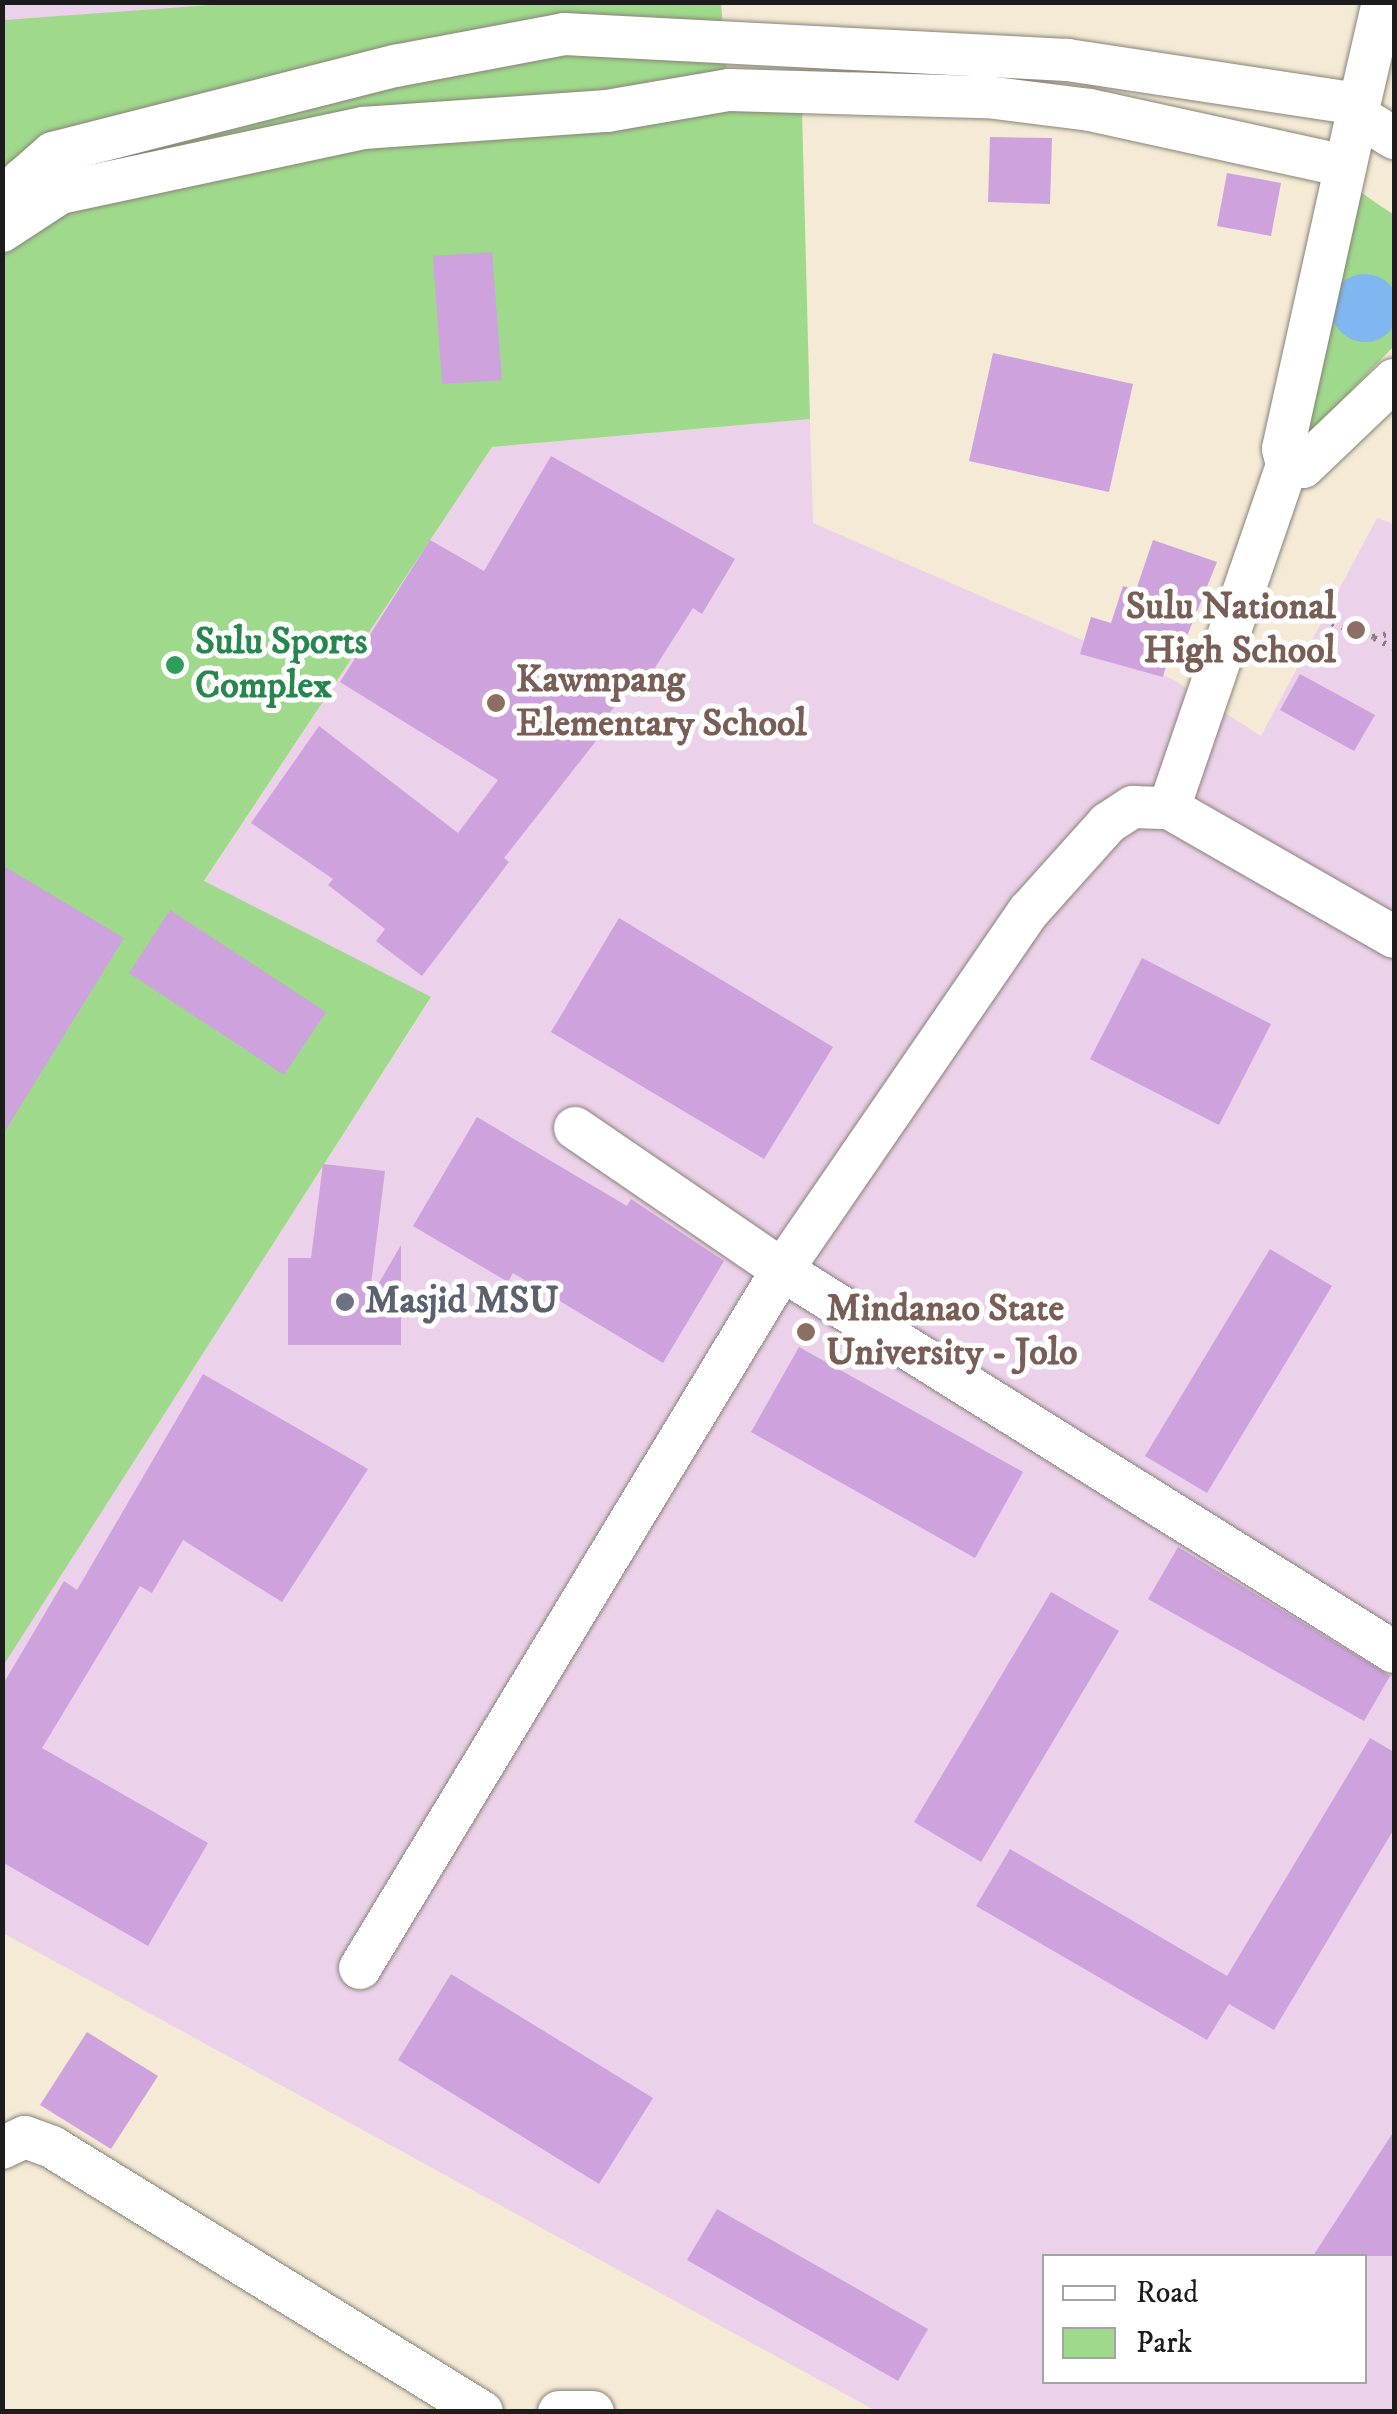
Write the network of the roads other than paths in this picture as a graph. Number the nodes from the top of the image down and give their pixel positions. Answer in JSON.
{"nodes":[{"id":1,"x":1383,"y":2,"type":"edge"},
{"id":2,"x":380,"y":70,"type":"junction"},
{"id":3,"x":1358,"y":110,"type":"junction"},
{"id":4,"x":388,"y":127,"type":"junction"},
{"id":5,"x":1394,"y":138,"type":"edge"},
{"id":6,"x":1344,"y":166,"type":"junction"},
{"id":7,"x":2,"y":222,"type":"edge"},
{"id":8,"x":2,"y":231,"type":"edge"},
{"id":9,"x":1394,"y":380,"type":"edge"},
{"id":10,"x":1287,"y":465,"type":"junction"},
{"id":11,"x":1168,"y":808,"type":"junction"},
{"id":12,"x":1394,"y":936,"type":"edge"},
{"id":13,"x":575,"y":1128,"type":"dead end"},
{"id":14,"x":782,"y":1270,"type":"junction"},
{"id":15,"x":1394,"y":1652,"type":"edge"},
{"id":16,"x":360,"y":1968,"type":"dead end"},
{"id":17,"x":2,"y":2148,"type":"edge"},
{"id":18,"x":482,"y":2412,"type":"edge"},
{"id":19,"x":559,"y":2412,"type":"edge"},
{"id":20,"x":592,"y":2412,"type":"edge"}],
"edges":[{"from":1,"to":3,"type":"street"},
{"from":2,"to":3,"type":"street"},
{"from":2,"to":4,"type":"street"},
{"from":2,"to":7,"type":"street"},
{"from":3,"to":5,"type":"street"},
{"from":3,"to":6,"type":"street"},
{"from":4,"to":6,"type":"street"},
{"from":4,"to":8,"type":"street"},
{"from":6,"to":10,"type":"street"},
{"from":9,"to":10,"type":"street"},
{"from":10,"to":11,"type":"street"},
{"from":11,"to":12,"type":"street"},
{"from":11,"to":14,"type":"street"},
{"from":13,"to":14,"type":"street"},
{"from":14,"to":15,"type":"street"},
{"from":14,"to":16,"type":"street"},
{"from":17,"to":18,"type":"street"},
{"from":19,"to":20,"type":"street"}]}
